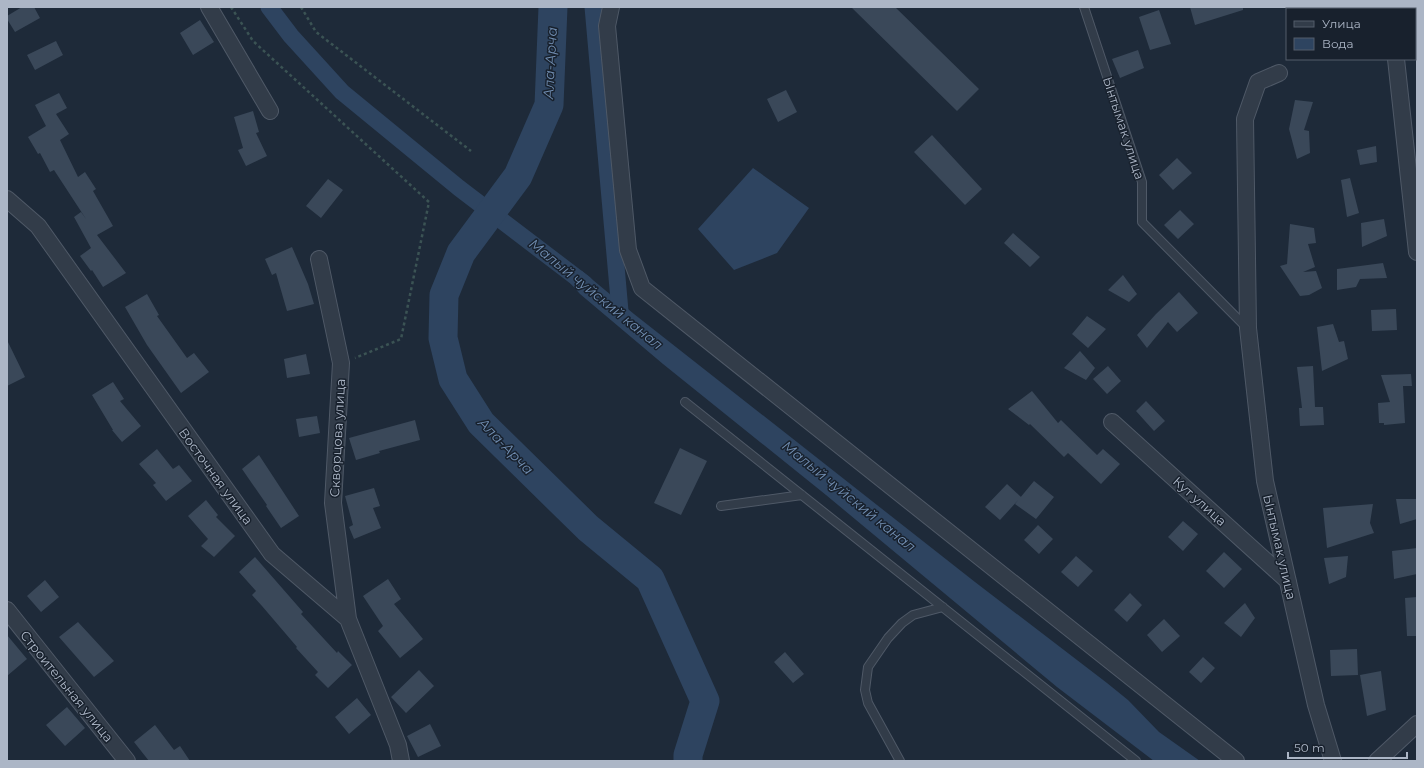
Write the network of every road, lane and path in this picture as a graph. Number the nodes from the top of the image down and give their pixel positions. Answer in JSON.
{"nodes":[{"id":1,"x":209,"y":7,"type":"edge"},
{"id":2,"x":231,"y":7,"type":"edge"},
{"id":3,"x":301,"y":7,"type":"edge"},
{"id":4,"x":611,"y":7,"type":"edge"},
{"id":5,"x":1084,"y":7,"type":"edge"},
{"id":6,"x":1396,"y":60,"type":"edge"},
{"id":7,"x":1279,"y":73,"type":"dead end"},
{"id":8,"x":270,"y":111,"type":"dead end"},
{"id":9,"x":471,"y":151,"type":"dead end"},
{"id":10,"x":7,"y":199,"type":"edge"},
{"id":11,"x":1417,"y":252,"type":"edge"},
{"id":12,"x":319,"y":259,"type":"dead end"},
{"id":13,"x":1248,"y":328,"type":"junction"},
{"id":14,"x":341,"y":363,"type":"junction"},
{"id":15,"x":685,"y":402,"type":"dead end"},
{"id":16,"x":1112,"y":422,"type":"dead end"},
{"id":17,"x":802,"y":495,"type":"junction"},
{"id":18,"x":721,"y":506,"type":"dead end"},
{"id":19,"x":1288,"y":581,"type":"junction"},
{"id":20,"x":943,"y":607,"type":"junction"},
{"id":21,"x":7,"y":610,"type":"edge"},
{"id":22,"x":348,"y":619,"type":"junction"},
{"id":23,"x":1417,"y":724,"type":"edge"},
{"id":24,"x":128,"y":761,"type":"edge"},
{"id":25,"x":401,"y":761,"type":"edge"},
{"id":26,"x":900,"y":761,"type":"edge"},
{"id":27,"x":1136,"y":761,"type":"edge"},
{"id":28,"x":1236,"y":761,"type":"edge"},
{"id":29,"x":1333,"y":761,"type":"edge"},
{"id":30,"x":1377,"y":761,"type":"edge"}],
"edges":[{"from":1,"to":8,"type":"street"},
{"from":2,"to":14,"type":"path"},
{"from":3,"to":9,"type":"path"},
{"from":4,"to":28,"type":"street"},
{"from":5,"to":13,"type":"lane","name":"Ынтымак улица"},
{"from":6,"to":11,"type":"street"},
{"from":7,"to":13,"type":"street","name":"Ынтымак улица"},
{"from":10,"to":22,"type":"street","name":"Восточная улица"},
{"from":12,"to":14,"type":"street","name":"Скворцова улица"},
{"from":13,"to":19,"type":"street","name":"Ынтымак улица"},
{"from":14,"to":22,"type":"street","name":"Скворцова улица"},
{"from":15,"to":17,"type":"lane"},
{"from":16,"to":19,"type":"street","name":"Кут улица"},
{"from":17,"to":18,"type":"lane"},
{"from":17,"to":20,"type":"lane"},
{"from":19,"to":29,"type":"street","name":"Ынтымак улица"},
{"from":20,"to":26,"type":"lane"},
{"from":20,"to":27,"type":"lane"},
{"from":21,"to":24,"type":"street","name":"Строительная улица"},
{"from":22,"to":25,"type":"street","name":"Восточная улица"},
{"from":23,"to":30,"type":"street"}]}
